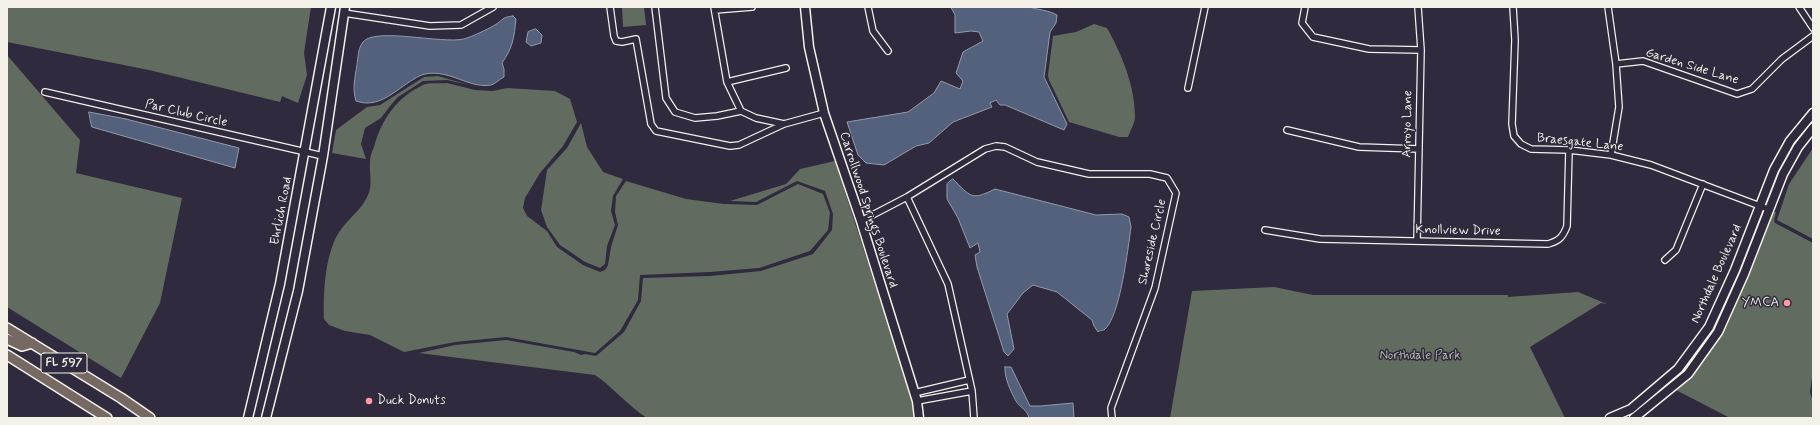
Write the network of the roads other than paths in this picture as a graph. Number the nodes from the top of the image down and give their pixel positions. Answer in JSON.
{"nodes":[{"id":1,"x":331,"y":7,"type":"edge"},
{"id":2,"x":493,"y":7,"type":"edge"},
{"id":3,"x":610,"y":7,"type":"edge"},
{"id":4,"x":655,"y":7,"type":"edge"},
{"id":5,"x":752,"y":7,"type":"edge"},
{"id":6,"x":805,"y":7,"type":"edge"},
{"id":7,"x":868,"y":7,"type":"edge"},
{"id":8,"x":1205,"y":7,"type":"edge"},
{"id":9,"x":1305,"y":7,"type":"edge"},
{"id":10,"x":1418,"y":7,"type":"edge"},
{"id":11,"x":1513,"y":7,"type":"edge"},
{"id":12,"x":1608,"y":7,"type":"edge"},
{"id":13,"x":1799,"y":7,"type":"edge"},
{"id":14,"x":715,"y":9,"type":"edge"},
{"id":15,"x":344,"y":10,"type":"edge"},
{"id":16,"x":1813,"y":28,"type":"edge"},
{"id":17,"x":1813,"y":36,"type":"edge"},
{"id":18,"x":1421,"y":50,"type":"junction"},
{"id":19,"x":888,"y":51,"type":"dead end"},
{"id":20,"x":1616,"y":64,"type":"junction"},
{"id":21,"x":786,"y":68,"type":"dead end"},
{"id":22,"x":727,"y":82,"type":"junction"},
{"id":23,"x":1188,"y":88,"type":"dead end"},
{"id":24,"x":45,"y":92,"type":"dead end"},
{"id":25,"x":741,"y":111,"type":"junction"},
{"id":26,"x":824,"y":113,"type":"junction"},
{"id":27,"x":1813,"y":113,"type":"edge"},
{"id":28,"x":785,"y":124,"type":"junction"},
{"id":29,"x":1813,"y":128,"type":"edge"},
{"id":30,"x":1287,"y":130,"type":"dead end"},
{"id":31,"x":1419,"y":149,"type":"junction"},
{"id":32,"x":1569,"y":150,"type":"junction"},
{"id":33,"x":306,"y":152,"type":"junction"},
{"id":34,"x":1611,"y":155,"type":"junction"},
{"id":35,"x":323,"y":156,"type":"junction"},
{"id":36,"x":1703,"y":184,"type":"junction"},
{"id":37,"x":907,"y":197,"type":"junction"},
{"id":38,"x":1759,"y":206,"type":"junction"},
{"id":39,"x":1768,"y":210,"type":"junction"},
{"id":40,"x":860,"y":221,"type":"junction"},
{"id":41,"x":1265,"y":230,"type":"dead end"},
{"id":42,"x":1417,"y":241,"type":"junction"},
{"id":43,"x":1665,"y":260,"type":"dead end"},
{"id":44,"x":7,"y":328,"type":"edge"},
{"id":45,"x":7,"y":339,"type":"edge"},
{"id":46,"x":32,"y":343,"type":"junction"},
{"id":47,"x":7,"y":355,"type":"edge"},
{"id":48,"x":1678,"y":368,"type":"junction"},
{"id":49,"x":1688,"y":374,"type":"junction"},
{"id":50,"x":969,"y":380,"type":"junction"},
{"id":51,"x":972,"y":391,"type":"junction"},
{"id":52,"x":914,"y":393,"type":"junction"},
{"id":53,"x":917,"y":401,"type":"junction"},
{"id":54,"x":107,"y":418,"type":"edge"},
{"id":55,"x":150,"y":418,"type":"edge"},
{"id":56,"x":248,"y":418,"type":"edge"},
{"id":57,"x":266,"y":418,"type":"edge"},
{"id":58,"x":919,"y":418,"type":"edge"},
{"id":59,"x":974,"y":418,"type":"edge"},
{"id":60,"x":1112,"y":418,"type":"edge"},
{"id":61,"x":1610,"y":418,"type":"edge"},
{"id":62,"x":1634,"y":418,"type":"edge"}],
"edges":[{"from":1,"to":33,"type":"street","name":"Ehrlich Road"},
{"from":2,"to":15,"type":"street"},
{"from":3,"to":28,"type":"street"},
{"from":4,"to":25,"type":"street"},
{"from":5,"to":14,"type":"street"},
{"from":6,"to":26,"type":"street","name":"Carrollwood Springs Boulevard"},
{"from":7,"to":19,"type":"street"},
{"from":8,"to":23,"type":"street"},
{"from":9,"to":18,"type":"street"},
{"from":10,"to":18,"type":"street","name":"Arroyo Lane"},
{"from":11,"to":32,"type":"street","name":"Braesgate Lane"},
{"from":12,"to":20,"type":"street"},
{"from":13,"to":16,"type":"street"},
{"from":14,"to":22,"type":"street"},
{"from":15,"to":35,"type":"street"},
{"from":17,"to":20,"type":"street","name":"Garden Side Lane"},
{"from":18,"to":31,"type":"street","name":"Arroyo Lane"},
{"from":20,"to":34,"type":"street"},
{"from":21,"to":22,"type":"street"},
{"from":22,"to":25,"type":"street"},
{"from":24,"to":33,"type":"street","name":"Par Club Circle"},
{"from":25,"to":28,"type":"street"},
{"from":26,"to":28,"type":"street"},
{"from":26,"to":40,"type":"street","name":"Carrollwood Springs Boulevard"},
{"from":27,"to":38,"type":"street","name":"Northdale Boulevard"},
{"from":29,"to":39,"type":"street","name":"Northdale Boulevard"},
{"from":30,"to":31,"type":"street"},
{"from":31,"to":42,"type":"street","name":"Arroyo Lane"},
{"from":32,"to":34,"type":"street","name":"Braesgate Lane"},
{"from":32,"to":42,"type":"street","name":"Knollview Drive"},
{"from":33,"to":35,"type":"street","name":"Par Club Circle"},
{"from":33,"to":56,"type":"street","name":"Ehrlich Road"},
{"from":34,"to":36,"type":"street","name":"Braesgate Lane"},
{"from":35,"to":57,"type":"street"},
{"from":36,"to":38,"type":"street","name":"Braesgate Lane"},
{"from":36,"to":43,"type":"street"},
{"from":37,"to":40,"type":"street","name":"Shoreside Circle"},
{"from":37,"to":50,"type":"street"},
{"from":37,"to":60,"type":"street","name":"Shoreside Circle"},
{"from":38,"to":39,"type":"street","name":"Braesgate Lane"},
{"from":38,"to":48,"type":"street","name":"Northdale Boulevard"},
{"from":39,"to":49,"type":"street","name":"Northdale Boulevard"},
{"from":40,"to":52,"type":"street","name":"Carrollwood Springs Boulevard"},
{"from":41,"to":42,"type":"street","name":"Knollview Drive"},
{"from":44,"to":46,"type":"main road","number":"FL 597"},
{"from":45,"to":46,"type":"main road"},
{"from":46,"to":55,"type":"main road","number":"FL 597"},
{"from":47,"to":54,"type":"main road","number":"FL 597"},
{"from":48,"to":49,"type":"street"},
{"from":48,"to":61,"type":"street","name":"Northdale Boulevard"},
{"from":49,"to":62,"type":"street","name":"Northdale Boulevard"},
{"from":50,"to":51,"type":"street"},
{"from":50,"to":52,"type":"street"},
{"from":51,"to":53,"type":"street"},
{"from":51,"to":59,"type":"street"},
{"from":52,"to":53,"type":"street","name":"Carrollwood Springs Boulevard"},
{"from":53,"to":58,"type":"street","name":"Carrollwood Springs Boulevard"}]}
